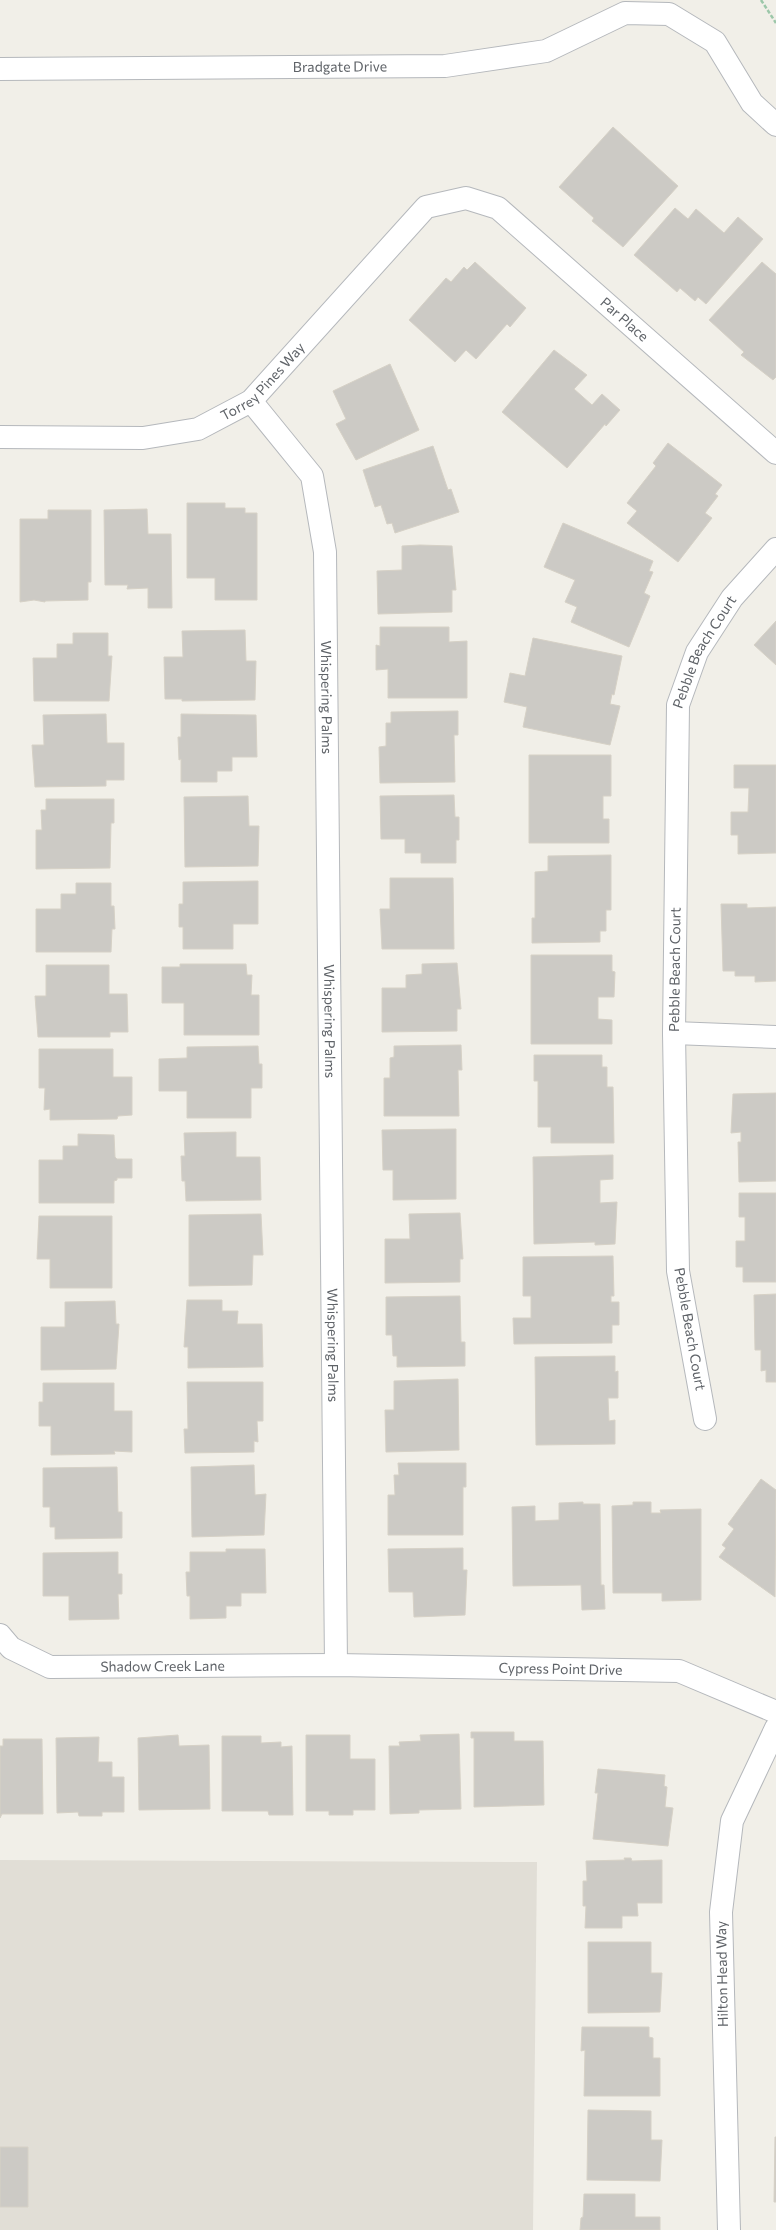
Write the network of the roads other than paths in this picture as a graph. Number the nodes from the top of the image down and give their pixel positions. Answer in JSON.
{"nodes":[{"id":1,"x":0,"y":69,"type":"edge"},
{"id":2,"x":776,"y":125,"type":"edge"},
{"id":3,"x":466,"y":198,"type":"joint"},
{"id":4,"x":251,"y":401,"type":"junction"},
{"id":5,"x":0,"y":437,"type":"edge"},
{"id":6,"x":776,"y":453,"type":"edge"},
{"id":7,"x":776,"y":549,"type":"edge"},
{"id":8,"x":674,"y":1033,"type":"junction"},
{"id":9,"x":776,"y":1037,"type":"edge"},
{"id":10,"x":705,"y":1419,"type":"dead end"},
{"id":11,"x":0,"y":1635,"type":"edge"},
{"id":12,"x":336,"y":1665,"type":"junction"},
{"id":13,"x":776,"y":1712,"type":"edge"},
{"id":14,"x":776,"y":1728,"type":"edge"},
{"id":15,"x":729,"y":2230,"type":"edge"}],
"edges":[{"from":1,"to":2,"type":"street","name":"Bradgate Drive"},
{"from":3,"to":4,"type":"street","name":"Torrey Pines Way"},
{"from":3,"to":6,"type":"street","name":"Par Place"},
{"from":4,"to":5,"type":"street","name":"Torrey Pines Way"},
{"from":4,"to":12,"type":"street","name":"Whispering Palms"},
{"from":7,"to":8,"type":"street","name":"Pebble Beach Court"},
{"from":8,"to":9,"type":"street"},
{"from":8,"to":10,"type":"street","name":"Pebble Beach Court"},
{"from":11,"to":12,"type":"street","name":"Shadow Creek Lane"},
{"from":12,"to":13,"type":"street","name":"Cypress Point Drive"},
{"from":14,"to":15,"type":"street","name":"Hilton Head Way"}]}
